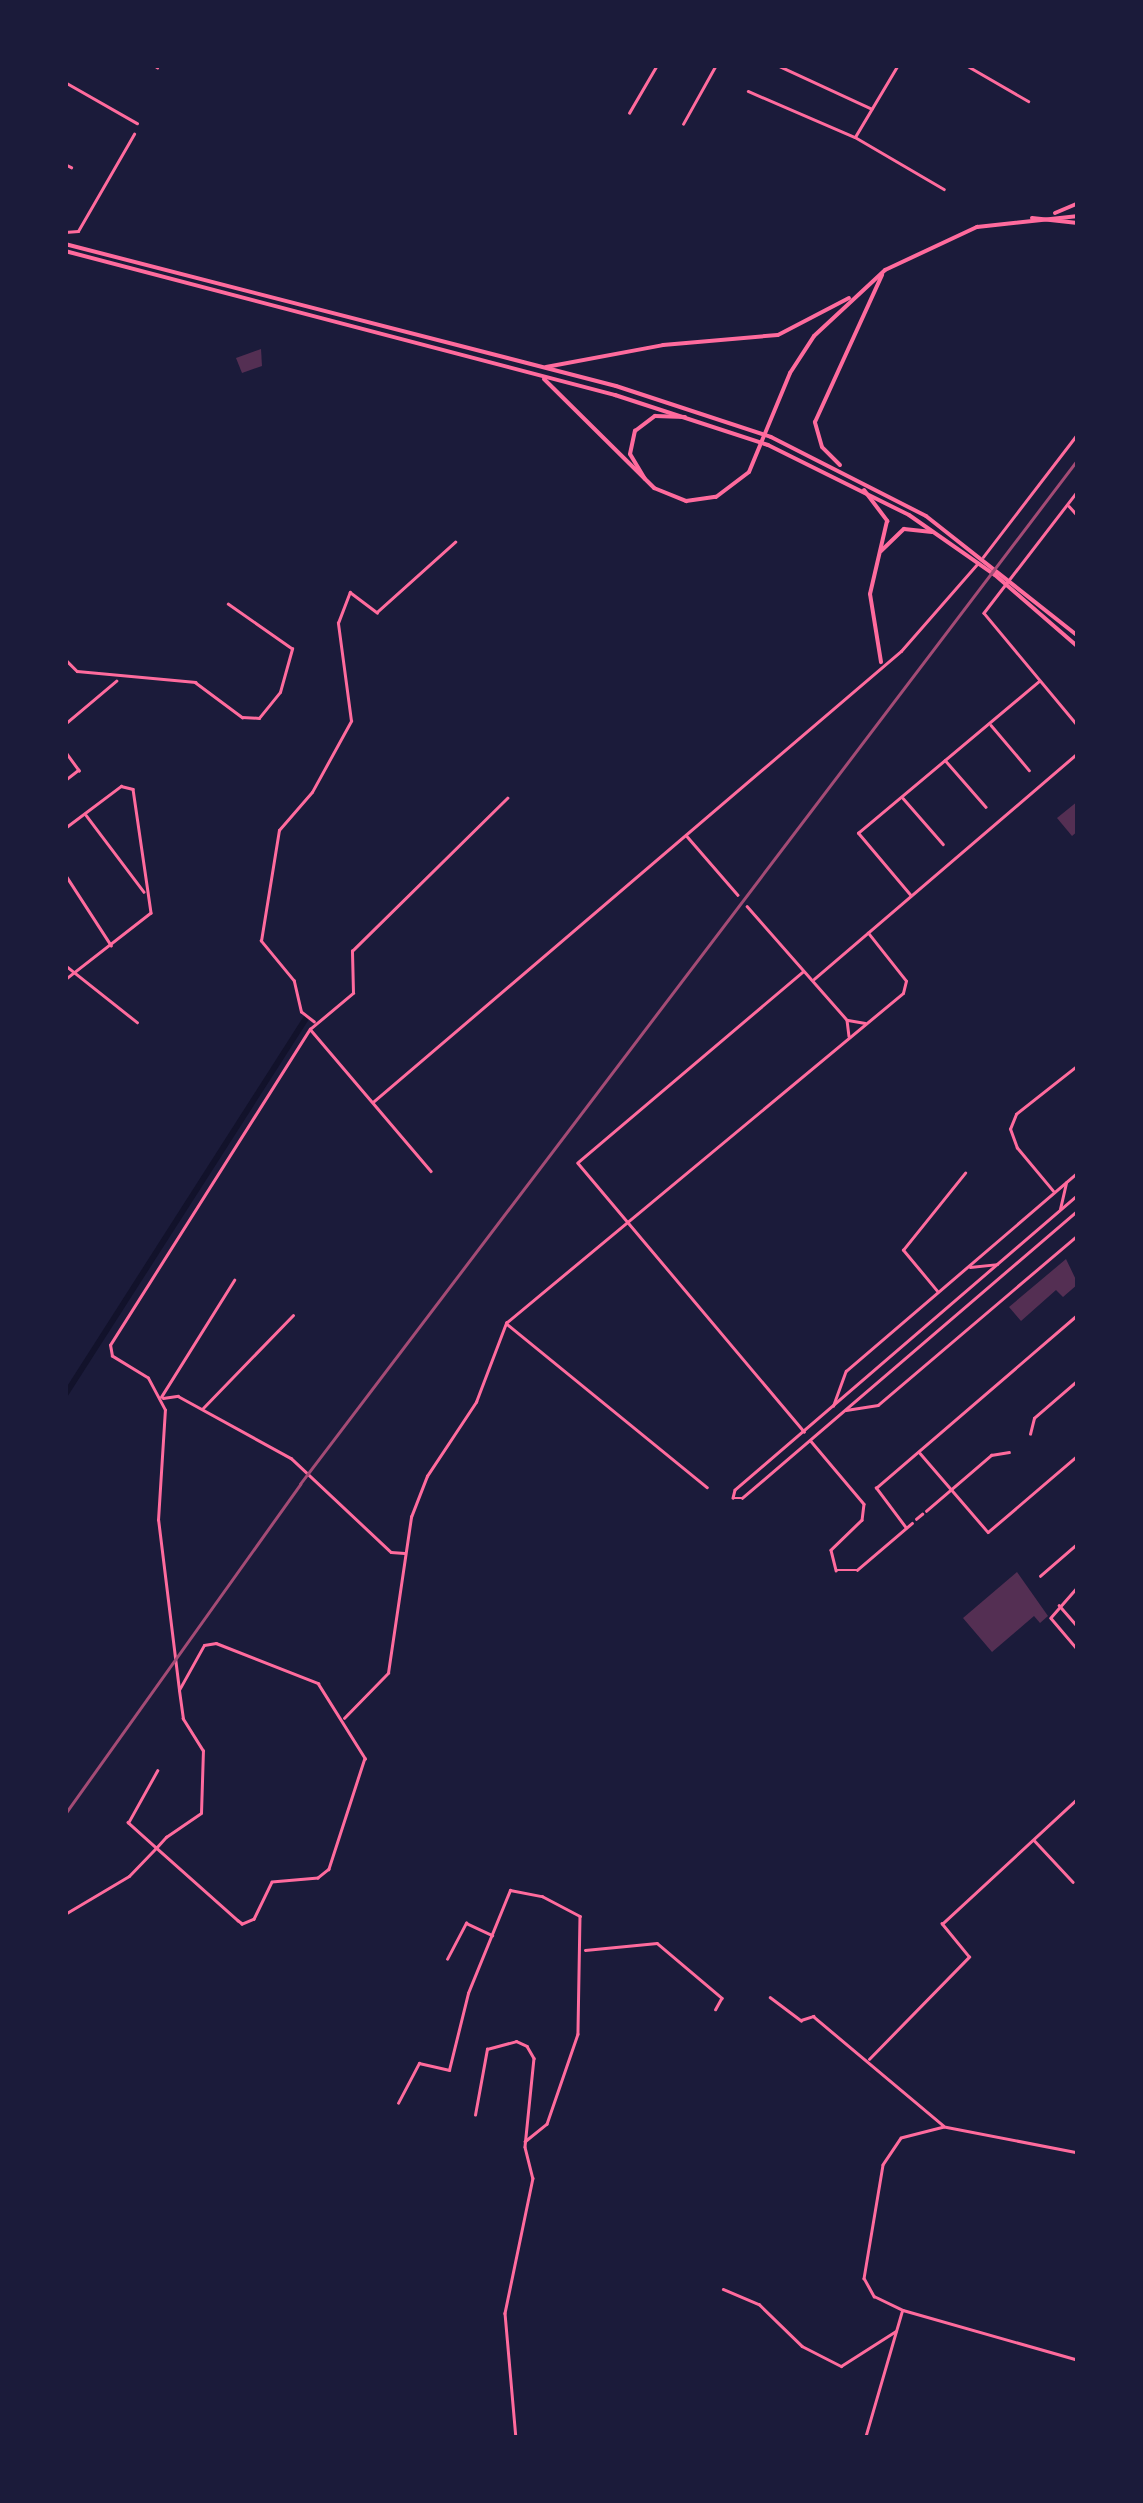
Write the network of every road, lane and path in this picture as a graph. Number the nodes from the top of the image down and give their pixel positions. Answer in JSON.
{"nodes":[{"id":1,"x":657,"y":65,"type":"edge"},
{"id":2,"x":716,"y":65,"type":"edge"},
{"id":3,"x":898,"y":65,"type":"edge"},
{"id":4,"x":966,"y":65,"type":"edge"},
{"id":5,"x":778,"y":66,"type":"edge"},
{"id":6,"x":65,"y":82,"type":"edge"},
{"id":7,"x":748,"y":92,"type":"dead end"},
{"id":8,"x":1028,"y":101,"type":"dead end"},
{"id":9,"x":872,"y":109,"type":"junction"},
{"id":10,"x":629,"y":113,"type":"dead end"},
{"id":11,"x":136,"y":123,"type":"dead end"},
{"id":12,"x":683,"y":124,"type":"dead end"},
{"id":13,"x":134,"y":134,"type":"dead end"},
{"id":14,"x":855,"y":136,"type":"junction"},
{"id":15,"x":65,"y":164,"type":"edge"},
{"id":16,"x":71,"y":168,"type":"dead end"},
{"id":17,"x":944,"y":190,"type":"dead end"},
{"id":18,"x":1078,"y":203,"type":"edge"},
{"id":19,"x":1053,"y":215,"type":"junction"},
{"id":20,"x":1032,"y":218,"type":"junction"},
{"id":21,"x":1078,"y":219,"type":"edge"},
{"id":22,"x":65,"y":232,"type":"edge"},
{"id":23,"x":65,"y":244,"type":"edge"},
{"id":24,"x":65,"y":251,"type":"edge"},
{"id":25,"x":885,"y":270,"type":"junction"},
{"id":26,"x":854,"y":296,"type":"junction"},
{"id":27,"x":542,"y":368,"type":"junction"},
{"id":28,"x":540,"y":376,"type":"junction"},
{"id":29,"x":688,"y":416,"type":"junction"},
{"id":30,"x":1078,"y":433,"type":"edge"},
{"id":31,"x":843,"y":469,"type":"junction"},
{"id":32,"x":648,"y":483,"type":"junction"},
{"id":33,"x":862,"y":489,"type":"junction"},
{"id":34,"x":1078,"y":491,"type":"edge"},
{"id":35,"x":1067,"y":504,"type":"junction"},
{"id":36,"x":1078,"y":516,"type":"edge"},
{"id":37,"x":934,"y":532,"type":"junction"},
{"id":38,"x":455,"y":542,"type":"dead end"},
{"id":39,"x":882,"y":551,"type":"junction"},
{"id":40,"x":228,"y":604,"type":"dead end"},
{"id":41,"x":1078,"y":636,"type":"edge"},
{"id":42,"x":1078,"y":648,"type":"edge"},
{"id":43,"x":65,"y":659,"type":"edge"},
{"id":44,"x":881,"y":662,"type":"junction"},
{"id":45,"x":116,"y":681,"type":"dead end"},
{"id":46,"x":1039,"y":681,"type":"junction"},
{"id":47,"x":989,"y":723,"type":"junction"},
{"id":48,"x":65,"y":724,"type":"edge"},
{"id":49,"x":1078,"y":726,"type":"edge"},
{"id":50,"x":65,"y":751,"type":"edge"},
{"id":51,"x":1078,"y":753,"type":"edge"},
{"id":52,"x":945,"y":760,"type":"junction"},
{"id":53,"x":1029,"y":770,"type":"dead end"},
{"id":54,"x":65,"y":781,"type":"edge"},
{"id":55,"x":902,"y":797,"type":"junction"},
{"id":56,"x":508,"y":798,"type":"dead end"},
{"id":57,"x":986,"y":808,"type":"dead end"},
{"id":58,"x":84,"y":814,"type":"junction"},
{"id":59,"x":65,"y":828,"type":"edge"},
{"id":60,"x":686,"y":834,"type":"junction"},
{"id":61,"x":943,"y":844,"type":"dead end"},
{"id":62,"x":65,"y":874,"type":"edge"},
{"id":63,"x":145,"y":894,"type":"junction"},
{"id":64,"x":738,"y":895,"type":"dead end"},
{"id":65,"x":912,"y":896,"type":"junction"},
{"id":66,"x":748,"y":906,"type":"dead end"},
{"id":67,"x":868,"y":933,"type":"junction"},
{"id":68,"x":112,"y":947,"type":"junction"},
{"id":69,"x":65,"y":964,"type":"edge"},
{"id":70,"x":803,"y":972,"type":"junction"},
{"id":71,"x":73,"y":975,"type":"junction"},
{"id":72,"x":814,"y":979,"type":"junction"},
{"id":73,"x":65,"y":980,"type":"edge"},
{"id":74,"x":847,"y":1020,"type":"junction"},
{"id":75,"x":313,"y":1021,"type":"junction"},
{"id":76,"x":136,"y":1022,"type":"dead end"},
{"id":77,"x":866,"y":1023,"type":"junction"},
{"id":78,"x":310,"y":1029,"type":"junction"},
{"id":79,"x":849,"y":1038,"type":"junction"},
{"id":80,"x":1078,"y":1065,"type":"edge"},
{"id":81,"x":372,"y":1102,"type":"junction"},
{"id":82,"x":432,"y":1170,"type":"dead end"},
{"id":83,"x":1078,"y":1172,"type":"edge"},
{"id":84,"x":965,"y":1173,"type":"dead end"},
{"id":85,"x":1066,"y":1182,"type":"junction"},
{"id":86,"x":1054,"y":1192,"type":"junction"},
{"id":87,"x":1078,"y":1196,"type":"edge"},
{"id":88,"x":1078,"y":1210,"type":"edge"},
{"id":89,"x":1060,"y":1211,"type":"junction"},
{"id":90,"x":625,"y":1222,"type":"junction"},
{"id":91,"x":1078,"y":1235,"type":"edge"},
{"id":92,"x":1030,"y":1236,"type":"junction"},
{"id":93,"x":1038,"y":1245,"type":"junction"},
{"id":94,"x":999,"y":1264,"type":"junction"},
{"id":95,"x":966,"y":1267,"type":"junction"},
{"id":96,"x":234,"y":1280,"type":"dead end"},
{"id":97,"x":938,"y":1292,"type":"junction"},
{"id":98,"x":1078,"y":1314,"type":"edge"},
{"id":99,"x":293,"y":1315,"type":"dead end"},
{"id":100,"x":506,"y":1323,"type":"junction"},
{"id":101,"x":1078,"y":1380,"type":"edge"},
{"id":102,"x":161,"y":1398,"type":"junction"},
{"id":103,"x":832,"y":1406,"type":"junction"},
{"id":104,"x":202,"y":1409,"type":"junction"},
{"id":105,"x":845,"y":1410,"type":"junction"},
{"id":106,"x":804,"y":1431,"type":"junction"},
{"id":107,"x":1030,"y":1434,"type":"dead end"},
{"id":108,"x":810,"y":1440,"type":"junction"},
{"id":109,"x":918,"y":1451,"type":"junction"},
{"id":110,"x":1008,"y":1452,"type":"dead end"},
{"id":111,"x":1078,"y":1454,"type":"edge"},
{"id":112,"x":707,"y":1487,"type":"dead end"},
{"id":113,"x":950,"y":1489,"type":"junction"},
{"id":114,"x":906,"y":1528,"type":"junction"},
{"id":115,"x":1078,"y":1544,"type":"edge"},
{"id":116,"x":404,"y":1553,"type":"junction"},
{"id":117,"x":1040,"y":1576,"type":"dead end"},
{"id":118,"x":1078,"y":1587,"type":"edge"},
{"id":119,"x":1058,"y":1604,"type":"junction"},
{"id":120,"x":1078,"y":1627,"type":"edge"},
{"id":121,"x":1078,"y":1650,"type":"edge"},
{"id":122,"x":180,"y":1690,"type":"junction"},
{"id":123,"x":344,"y":1718,"type":"junction"},
{"id":124,"x":157,"y":1771,"type":"dead end"},
{"id":125,"x":1078,"y":1798,"type":"edge"},
{"id":126,"x":1034,"y":1839,"type":"junction"},
{"id":127,"x":156,"y":1848,"type":"junction"},
{"id":128,"x":1073,"y":1882,"type":"dead end"},
{"id":129,"x":65,"y":1914,"type":"edge"},
{"id":130,"x":492,"y":1935,"type":"junction"},
{"id":131,"x":583,"y":1950,"type":"junction"},
{"id":132,"x":447,"y":1958,"type":"dead end"},
{"id":133,"x":770,"y":1997,"type":"dead end"},
{"id":134,"x":716,"y":2010,"type":"dead end"},
{"id":135,"x":869,"y":2059,"type":"junction"},
{"id":136,"x":398,"y":2103,"type":"dead end"},
{"id":137,"x":475,"y":2115,"type":"dead end"},
{"id":138,"x":944,"y":2126,"type":"junction"},
{"id":139,"x":526,"y":2142,"type":"junction"},
{"id":140,"x":1078,"y":2153,"type":"edge"},
{"id":141,"x":722,"y":2289,"type":"dead end"},
{"id":142,"x":903,"y":2310,"type":"junction"},
{"id":143,"x":896,"y":2330,"type":"junction"},
{"id":144,"x":1078,"y":2360,"type":"edge"},
{"id":145,"x":516,"y":2438,"type":"edge"},
{"id":146,"x":865,"y":2438,"type":"edge"}],
"edges":[{"from":1,"to":10,"type":"street"},
{"from":2,"to":12,"type":"street"},
{"from":3,"to":9,"type":"street"},
{"from":4,"to":8,"type":"street"},
{"from":5,"to":9,"type":"street"},
{"from":6,"to":11,"type":"street"},
{"from":7,"to":14,"type":"street"},
{"from":9,"to":14,"type":"street"},
{"from":13,"to":22,"type":"street"},
{"from":14,"to":17,"type":"street"},
{"from":15,"to":16,"type":"street"},
{"from":18,"to":19,"type":"highway"},
{"from":19,"to":20,"type":"highway"},
{"from":19,"to":21,"type":"highway"},
{"from":20,"to":21,"type":"highway"},
{"from":20,"to":25,"type":"highway"},
{"from":23,"to":27,"type":"highway"},
{"from":24,"to":28,"type":"highway"},
{"from":25,"to":26,"type":"highway"},
{"from":25,"to":31,"type":"highway"},
{"from":26,"to":27,"type":"highway"},
{"from":26,"to":32,"type":"highway"},
{"from":27,"to":31,"type":"highway"},
{"from":28,"to":29,"type":"highway"},
{"from":28,"to":32,"type":"highway"},
{"from":29,"to":32,"type":"highway"},
{"from":29,"to":33,"type":"highway"},
{"from":30,"to":44,"type":"street"},
{"from":31,"to":41,"type":"highway"},
{"from":33,"to":37,"type":"highway"},
{"from":33,"to":39,"type":"highway"},
{"from":34,"to":35,"type":"street"},
{"from":35,"to":36,"type":"street"},
{"from":35,"to":46,"type":"street"},
{"from":37,"to":39,"type":"highway"},
{"from":37,"to":42,"type":"highway"},
{"from":38,"to":75,"type":"street"},
{"from":39,"to":44,"type":"highway"},
{"from":40,"to":43,"type":"street"},
{"from":44,"to":60,"type":"street"},
{"from":45,"to":48,"type":"street"},
{"from":46,"to":47,"type":"street"},
{"from":46,"to":49,"type":"street"},
{"from":47,"to":52,"type":"street"},
{"from":47,"to":53,"type":"street"},
{"from":50,"to":54,"type":"street"},
{"from":51,"to":65,"type":"street"},
{"from":52,"to":55,"type":"street"},
{"from":52,"to":57,"type":"street"},
{"from":55,"to":61,"type":"street"},
{"from":55,"to":65,"type":"street"},
{"from":56,"to":75,"type":"street"},
{"from":58,"to":59,"type":"street"},
{"from":58,"to":63,"type":"street"},
{"from":58,"to":63,"type":"street"},
{"from":60,"to":64,"type":"street"},
{"from":60,"to":81,"type":"street"},
{"from":62,"to":68,"type":"street"},
{"from":63,"to":68,"type":"street"},
{"from":65,"to":67,"type":"street"},
{"from":66,"to":70,"type":"street"},
{"from":67,"to":72,"type":"street"},
{"from":67,"to":77,"type":"street"},
{"from":68,"to":71,"type":"street"},
{"from":69,"to":71,"type":"street"},
{"from":70,"to":72,"type":"street"},
{"from":70,"to":90,"type":"street"},
{"from":71,"to":73,"type":"street"},
{"from":71,"to":76,"type":"street"},
{"from":72,"to":74,"type":"street"},
{"from":74,"to":77,"type":"street"},
{"from":74,"to":79,"type":"street"},
{"from":75,"to":78,"type":"street"},
{"from":77,"to":79,"type":"street"},
{"from":78,"to":81,"type":"street"},
{"from":78,"to":102,"type":"street"},
{"from":79,"to":90,"type":"street"},
{"from":80,"to":86,"type":"street"},
{"from":81,"to":82,"type":"street"},
{"from":83,"to":85,"type":"street"},
{"from":84,"to":97,"type":"street"},
{"from":85,"to":86,"type":"street"},
{"from":85,"to":89,"type":"street"},
{"from":86,"to":95,"type":"street"},
{"from":87,"to":89,"type":"street"},
{"from":88,"to":93,"type":"street"},
{"from":89,"to":92,"type":"street"},
{"from":90,"to":100,"type":"street"},
{"from":90,"to":106,"type":"street"},
{"from":91,"to":105,"type":"street"},
{"from":92,"to":93,"type":"street"},
{"from":92,"to":94,"type":"street"},
{"from":93,"to":105,"type":"street"},
{"from":94,"to":95,"type":"street"},
{"from":94,"to":103,"type":"street"},
{"from":95,"to":97,"type":"street"},
{"from":96,"to":102,"type":"street"},
{"from":97,"to":103,"type":"street"},
{"from":98,"to":109,"type":"street"},
{"from":99,"to":104,"type":"street"},
{"from":100,"to":112,"type":"street"},
{"from":100,"to":116,"type":"street"},
{"from":101,"to":107,"type":"street"},
{"from":102,"to":104,"type":"street"},
{"from":102,"to":122,"type":"street"},
{"from":103,"to":106,"type":"street"},
{"from":104,"to":116,"type":"street"},
{"from":105,"to":108,"type":"street"},
{"from":106,"to":108,"type":"street"},
{"from":108,"to":114,"type":"street"},
{"from":109,"to":113,"type":"street"},
{"from":109,"to":114,"type":"street"},
{"from":110,"to":113,"type":"street"},
{"from":111,"to":113,"type":"street"},
{"from":113,"to":114,"type":"street"},
{"from":115,"to":117,"type":"street"},
{"from":116,"to":123,"type":"street"},
{"from":118,"to":119,"type":"street"},
{"from":119,"to":120,"type":"street"},
{"from":119,"to":121,"type":"street"},
{"from":122,"to":123,"type":"street"},
{"from":122,"to":127,"type":"street"},
{"from":123,"to":127,"type":"street"},
{"from":124,"to":127,"type":"street"},
{"from":125,"to":126,"type":"street"},
{"from":126,"to":128,"type":"street"},
{"from":126,"to":135,"type":"street"},
{"from":127,"to":129,"type":"street"},
{"from":130,"to":131,"type":"street"},
{"from":130,"to":132,"type":"street"},
{"from":130,"to":136,"type":"street"},
{"from":131,"to":134,"type":"street"},
{"from":131,"to":139,"type":"street"},
{"from":133,"to":135,"type":"street"},
{"from":135,"to":138,"type":"street"},
{"from":137,"to":139,"type":"street"},
{"from":138,"to":140,"type":"street"},
{"from":138,"to":142,"type":"street"},
{"from":139,"to":145,"type":"street"},
{"from":141,"to":143,"type":"street"},
{"from":142,"to":143,"type":"street"},
{"from":142,"to":144,"type":"street"},
{"from":143,"to":146,"type":"street"}]}
